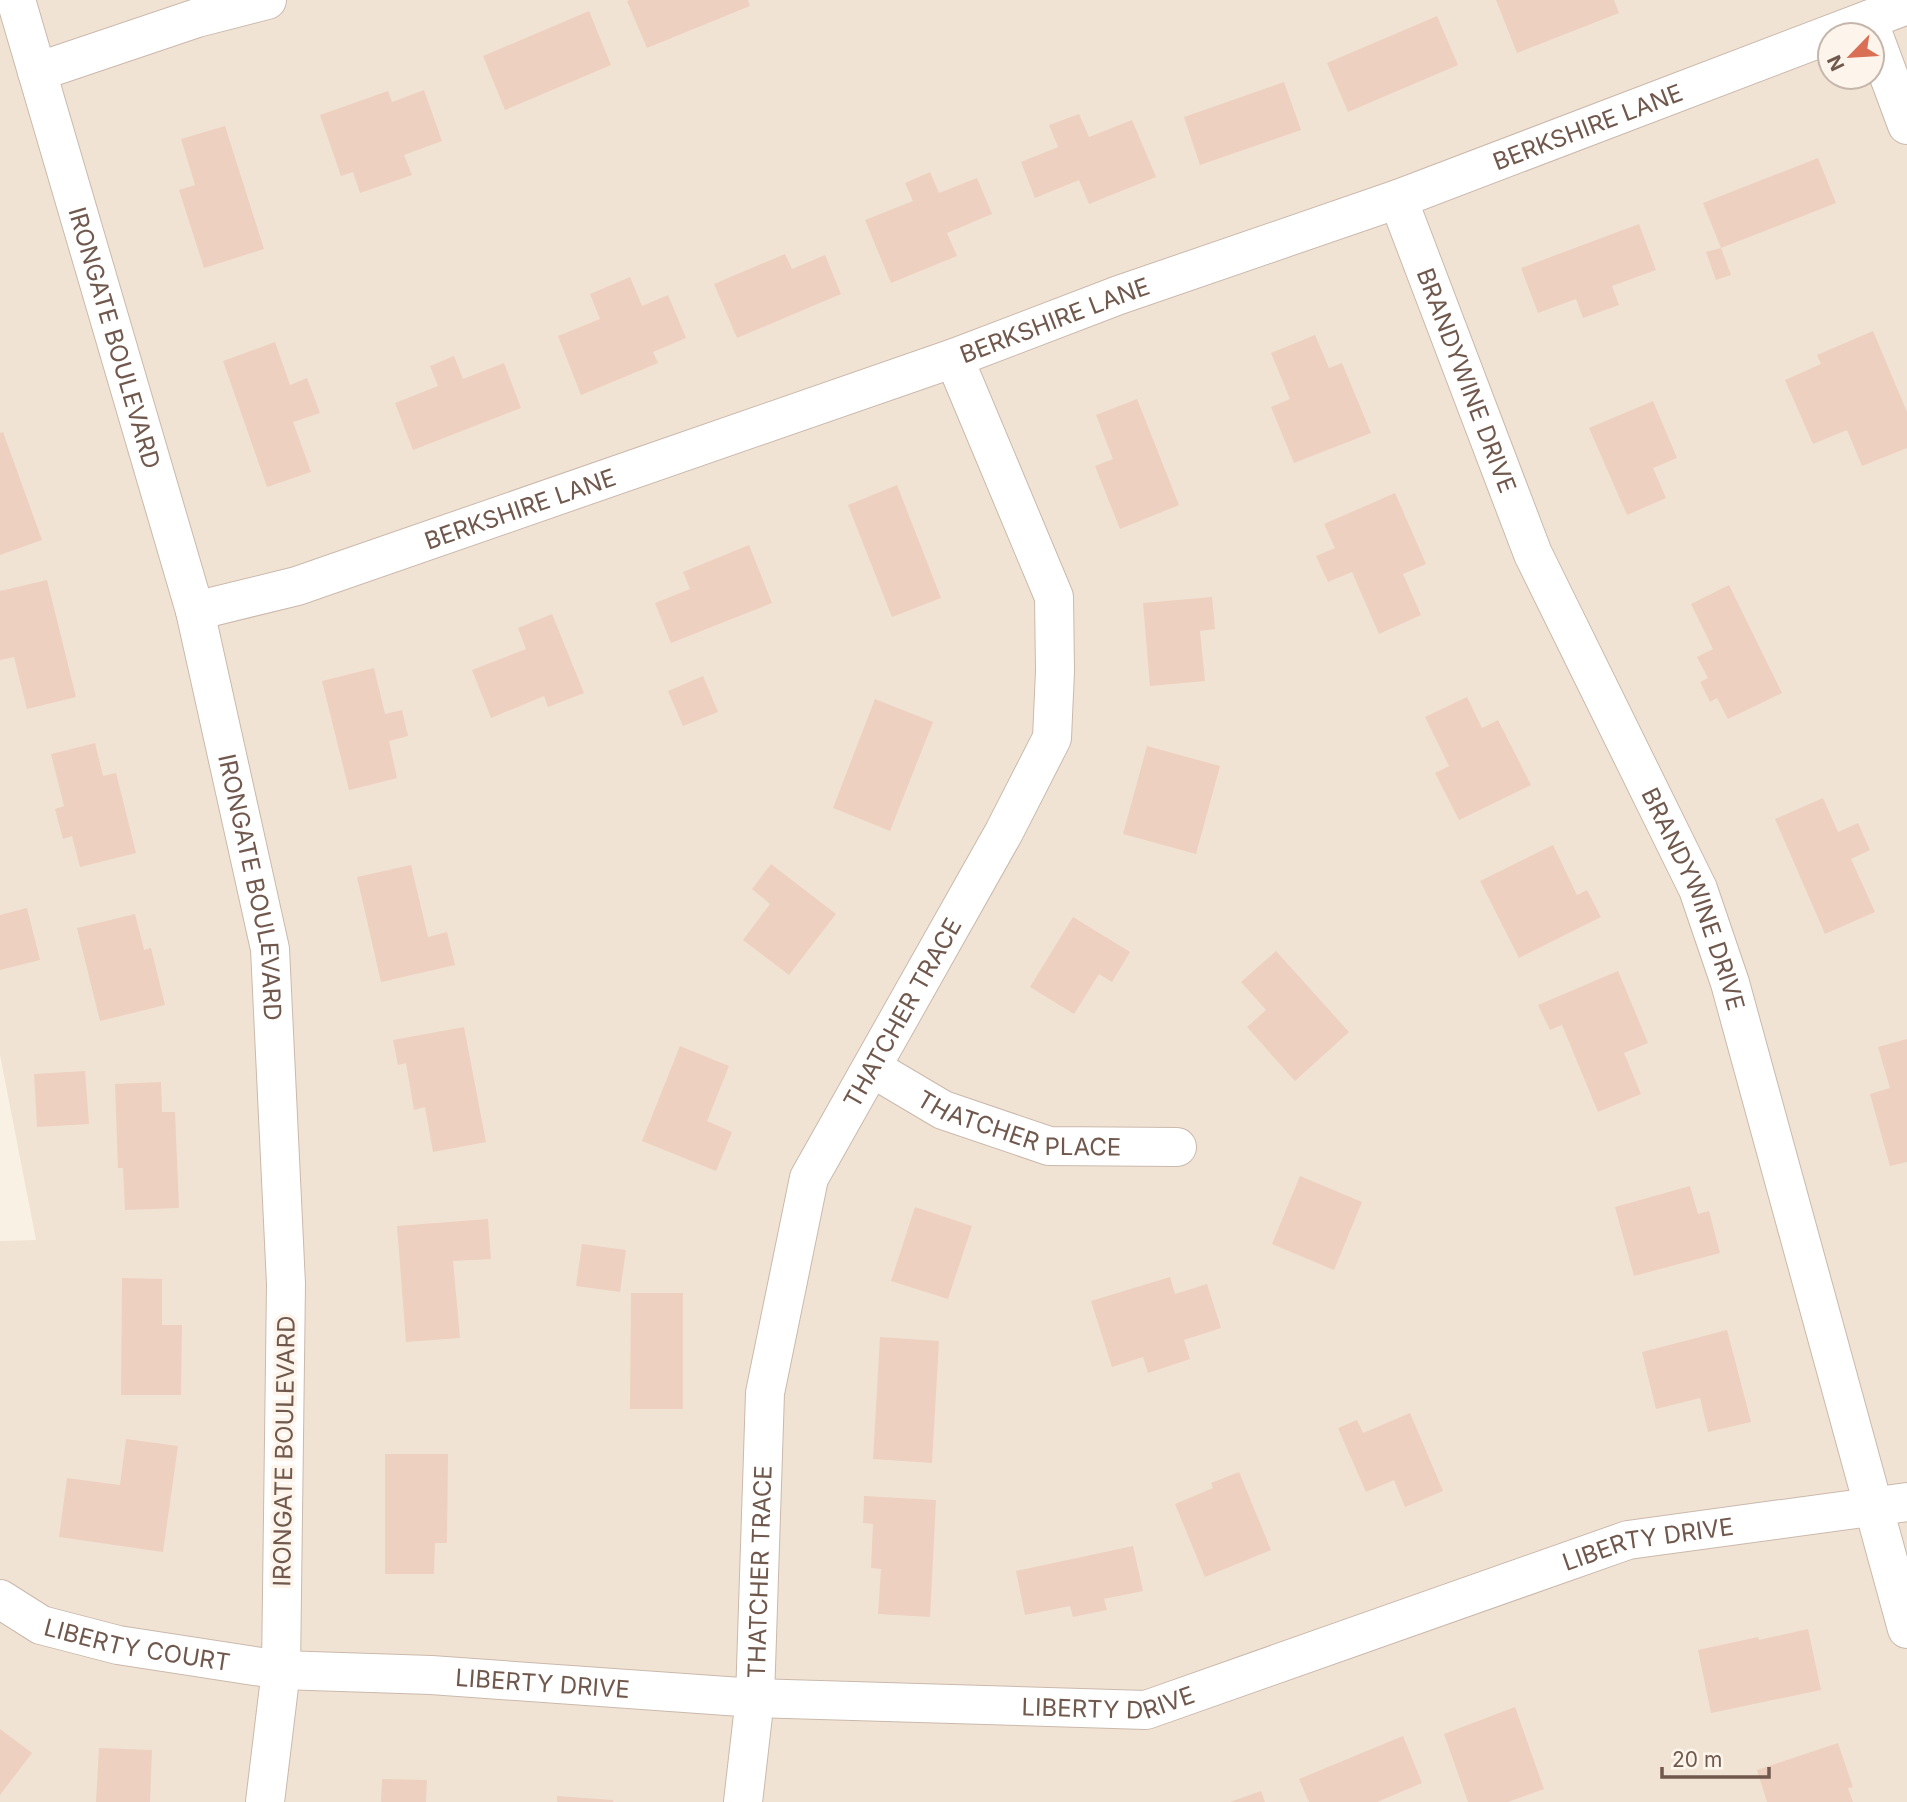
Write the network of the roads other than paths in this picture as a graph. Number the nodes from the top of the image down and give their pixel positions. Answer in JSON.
{"nodes":[{"id":1,"x":16,"y":0,"type":"edge"},
{"id":2,"x":267,"y":0,"type":"edge"},
{"id":3,"x":1907,"y":5,"type":"edge"},
{"id":4,"x":1868,"y":20,"type":"junction"},
{"id":5,"x":37,"y":72,"type":"junction"},
{"id":6,"x":1907,"y":125,"type":"edge"},
{"id":7,"x":1398,"y":199,"type":"junction"},
{"id":8,"x":954,"y":358,"type":"junction"},
{"id":9,"x":195,"y":611,"type":"junction"},
{"id":10,"x":872,"y":1068,"type":"junction"},
{"id":11,"x":1177,"y":1147,"type":"dead end"},
{"id":12,"x":1890,"y":1504,"type":"edge"},
{"id":13,"x":0,"y":1599,"type":"edge"},
{"id":14,"x":1907,"y":1629,"type":"edge"},
{"id":15,"x":281,"y":1670,"type":"junction"},
{"id":16,"x":755,"y":1698,"type":"junction"},
{"id":17,"x":265,"y":1802,"type":"edge"},
{"id":18,"x":743,"y":1802,"type":"edge"}],
"edges":[{"from":1,"to":5,"type":"street","name":"IRONGATE BOULEVARD"},
{"from":2,"to":5,"type":"street"},
{"from":3,"to":4,"type":"street","name":"BERKSHIRE LANE"},
{"from":4,"to":6,"type":"street"},
{"from":4,"to":7,"type":"street","name":"BERKSHIRE LANE"},
{"from":5,"to":9,"type":"street","name":"IRONGATE BOULEVARD"},
{"from":7,"to":8,"type":"street","name":"BERKSHIRE LANE"},
{"from":7,"to":12,"type":"street","name":"BRANDYWINE DRIVE"},
{"from":8,"to":9,"type":"street","name":"BERKSHIRE LANE"},
{"from":8,"to":10,"type":"street","name":"THATCHER TRACE"},
{"from":9,"to":15,"type":"street","name":"IRONGATE BOULEVARD"},
{"from":10,"to":11,"type":"street","name":"THATCHER PLACE"},
{"from":10,"to":16,"type":"street","name":"THATCHER TRACE"},
{"from":12,"to":14,"type":"street","name":"BRANDYWINE DRIVE"},
{"from":12,"to":16,"type":"street","name":"LIBERTY DRIVE"},
{"from":13,"to":15,"type":"street","name":"LIBERTY COURT"},
{"from":15,"to":16,"type":"street","name":"LIBERTY DRIVE"},
{"from":15,"to":17,"type":"street","name":"IRONGATE BOULEVARD"},
{"from":16,"to":18,"type":"street","name":"THATCHER TRACE"}]}
